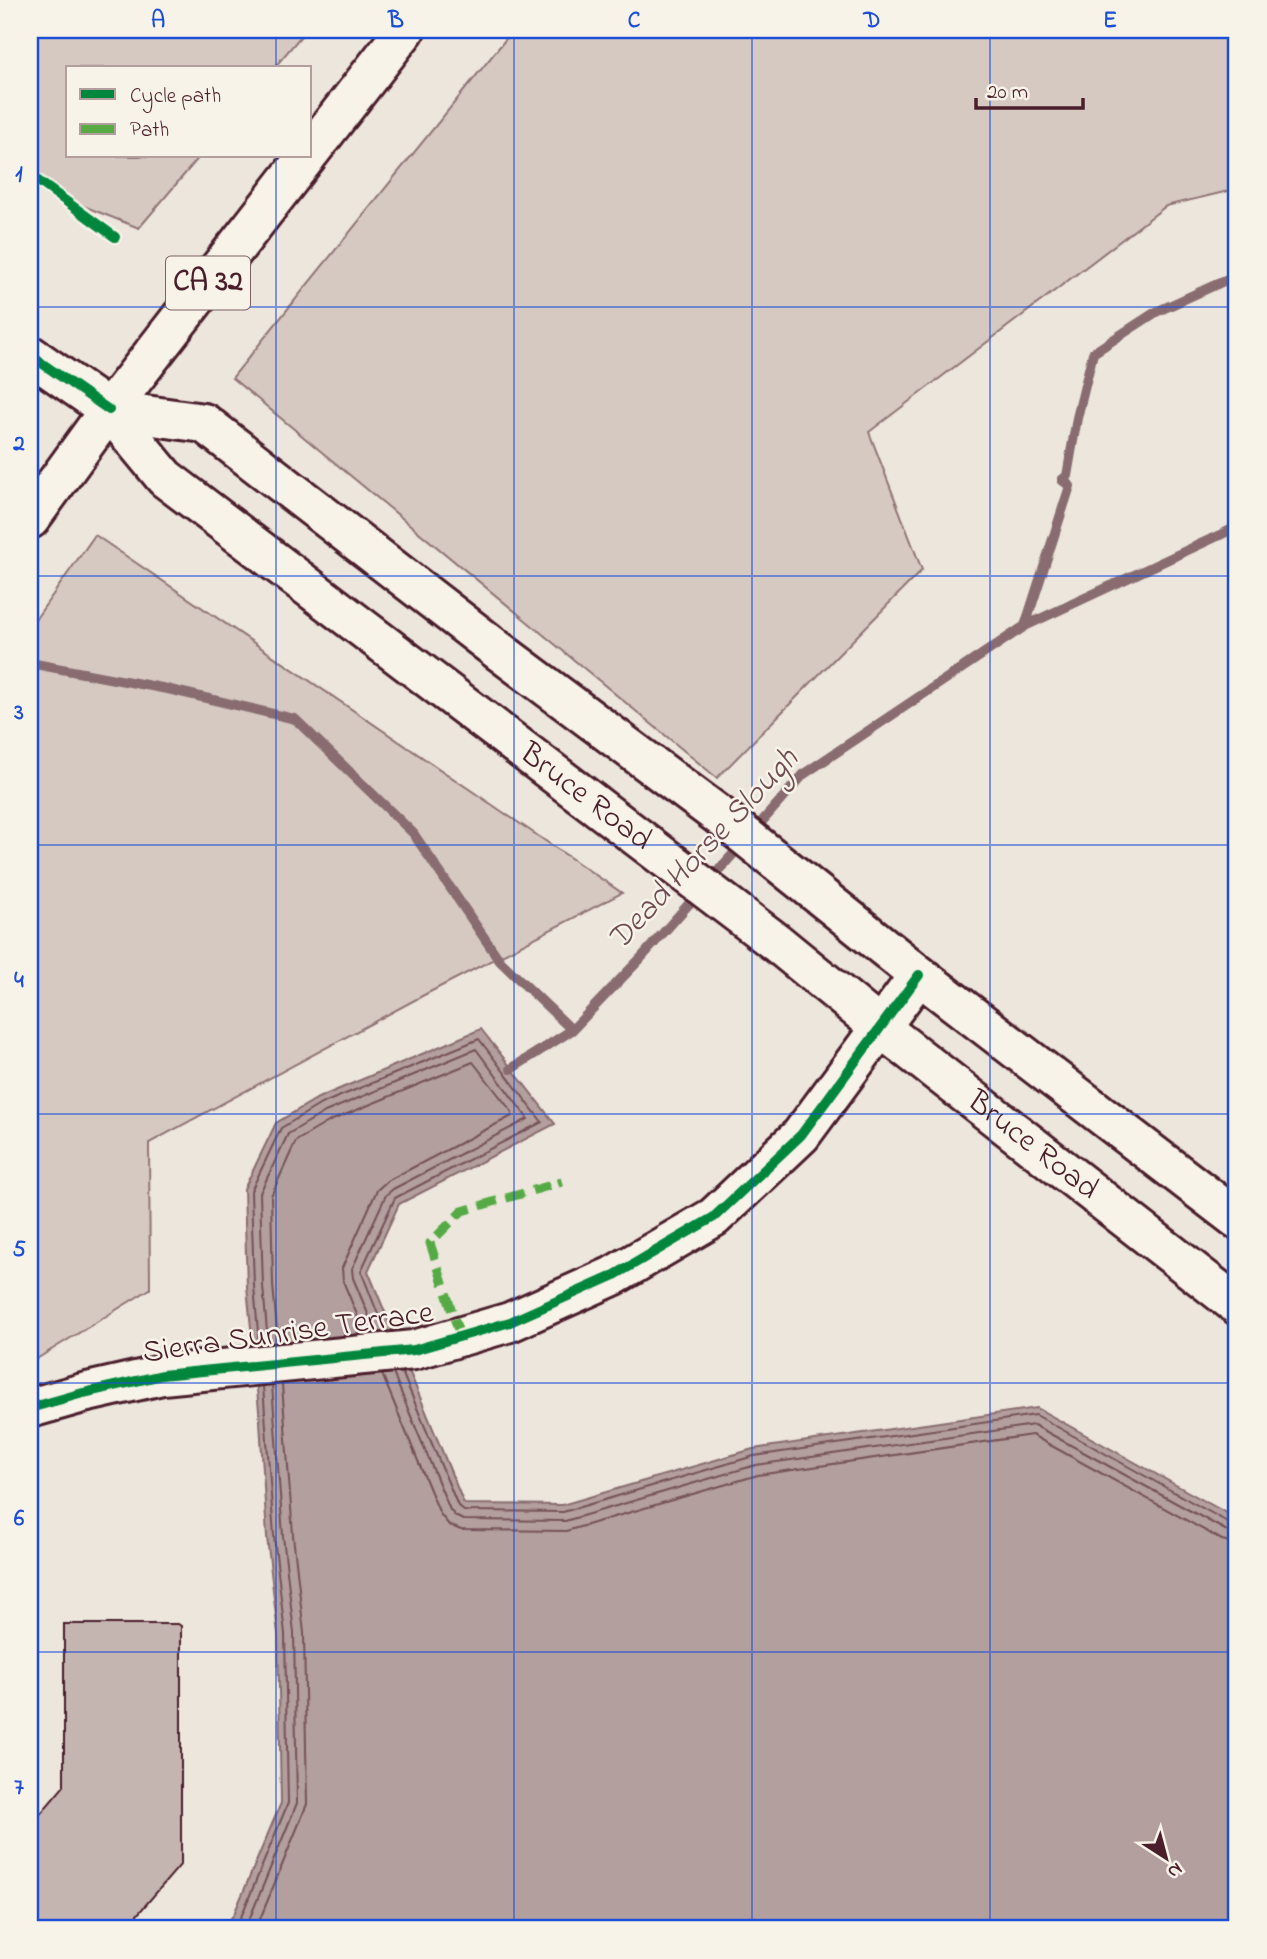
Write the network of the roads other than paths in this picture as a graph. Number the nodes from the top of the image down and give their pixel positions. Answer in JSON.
{"nodes":[{"id":1,"x":405,"y":30,"type":"edge"},
{"id":2,"x":312,"y":149,"type":"edge"},
{"id":3,"x":305,"y":158,"type":"edge"},
{"id":4,"x":30,"y":355,"type":"edge"},
{"id":5,"x":109,"y":410,"type":"junction"},
{"id":6,"x":30,"y":519,"type":"edge"},
{"id":7,"x":919,"y":975,"type":"junction"},
{"id":8,"x":881,"y":1028,"type":"junction"},
{"id":9,"x":1237,"y":1219,"type":"edge"},
{"id":10,"x":1237,"y":1304,"type":"edge"},
{"id":11,"x":30,"y":1408,"type":"edge"}],
"edges":[{"from":1,"to":2,"type":"main road","number":"CA 32"},
{"from":3,"to":5,"type":"main road","number":"CA 32"},
{"from":4,"to":5,"type":"main road","name":"Bruce Road"},
{"from":5,"to":6,"type":"main road","number":"CA 32"},
{"from":5,"to":7,"type":"main road","name":"Bruce Road"},
{"from":5,"to":8,"type":"main road","name":"Bruce Road"},
{"from":7,"to":8,"type":"main road","name":"Sierra Sunrise Terrace"},
{"from":7,"to":9,"type":"main road","name":"Bruce Road"},
{"from":8,"to":10,"type":"main road","name":"Bruce Road"},
{"from":8,"to":11,"type":"main road","name":"Sierra Sunrise Terrace"}]}
